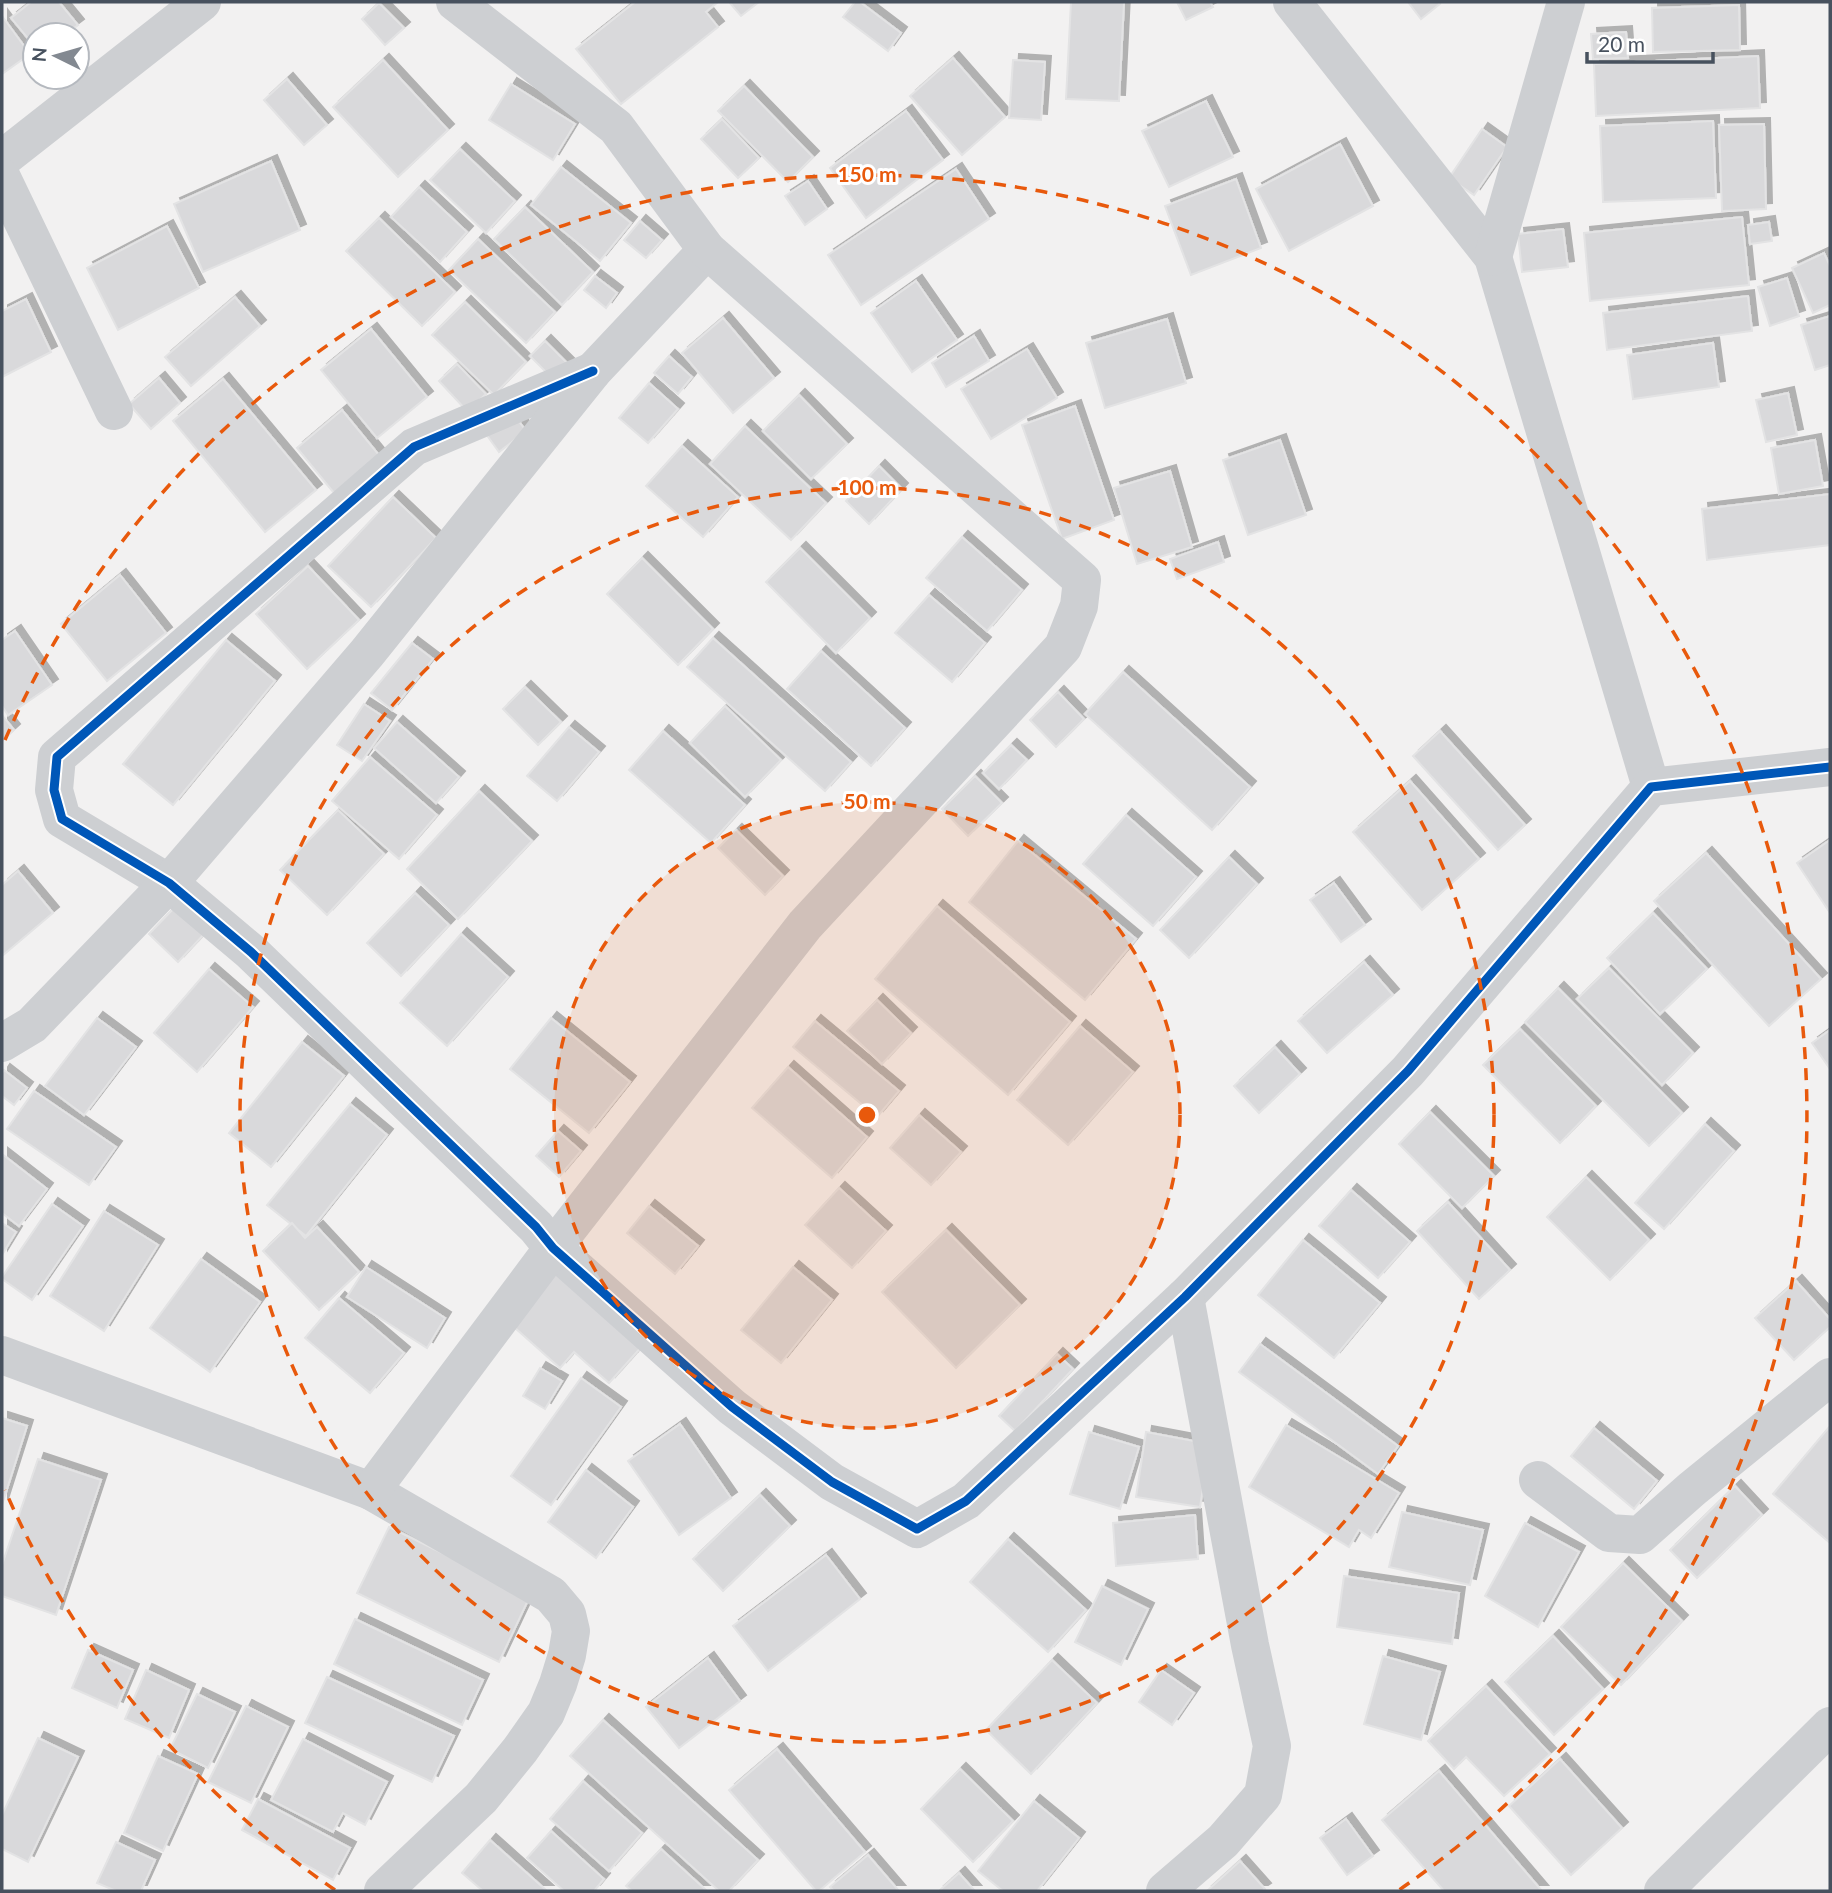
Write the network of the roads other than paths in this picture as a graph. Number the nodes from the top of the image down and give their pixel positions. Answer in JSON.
{"nodes":[{"id":1,"x":202,"y":2,"type":"edge"},
{"id":2,"x":454,"y":2,"type":"edge"},
{"id":3,"x":1292,"y":2,"type":"edge"},
{"id":4,"x":1566,"y":2,"type":"edge"},
{"id":5,"x":2,"y":159,"type":"edge"},
{"id":6,"x":2,"y":178,"type":"edge"},
{"id":7,"x":707,"y":250,"type":"junction"},
{"id":8,"x":1493,"y":257,"type":"junction"},
{"id":9,"x":593,"y":371,"type":"junction"},
{"id":10,"x":114,"y":411,"type":"dead end"},
{"id":11,"x":1830,"y":767,"type":"edge"},
{"id":12,"x":1651,"y":787,"type":"junction"},
{"id":13,"x":169,"y":883,"type":"junction"},
{"id":14,"x":2,"y":1043,"type":"edge"},
{"id":15,"x":553,"y":1248,"type":"junction"},
{"id":16,"x":1185,"y":1297,"type":"junction"},
{"id":17,"x":2,"y":1355,"type":"edge"},
{"id":18,"x":1830,"y":1377,"type":"edge"},
{"id":19,"x":1538,"y":1480,"type":"dead end"},
{"id":20,"x":371,"y":1490,"type":"junction"},
{"id":21,"x":1830,"y":1726,"type":"edge"},
{"id":22,"x":383,"y":1891,"type":"edge"},
{"id":23,"x":1165,"y":1891,"type":"edge"},
{"id":24,"x":1663,"y":1891,"type":"edge"}],
"edges":[{"from":1,"to":5,"type":"street"},
{"from":2,"to":7,"type":"street"},
{"from":3,"to":8,"type":"street"},
{"from":4,"to":8,"type":"street"},
{"from":6,"to":10,"type":"street"},
{"from":7,"to":9,"type":"street"},
{"from":7,"to":15,"type":"street"},
{"from":8,"to":12,"type":"street"},
{"from":9,"to":13,"type":"street"},
{"from":9,"to":13,"type":"street"},
{"from":11,"to":12,"type":"street"},
{"from":12,"to":16,"type":"street"},
{"from":13,"to":14,"type":"street"},
{"from":13,"to":15,"type":"street"},
{"from":15,"to":16,"type":"street"},
{"from":15,"to":20,"type":"street"},
{"from":16,"to":23,"type":"street"},
{"from":17,"to":20,"type":"street"},
{"from":18,"to":19,"type":"street"},
{"from":20,"to":22,"type":"street"},
{"from":21,"to":24,"type":"street"}]}
